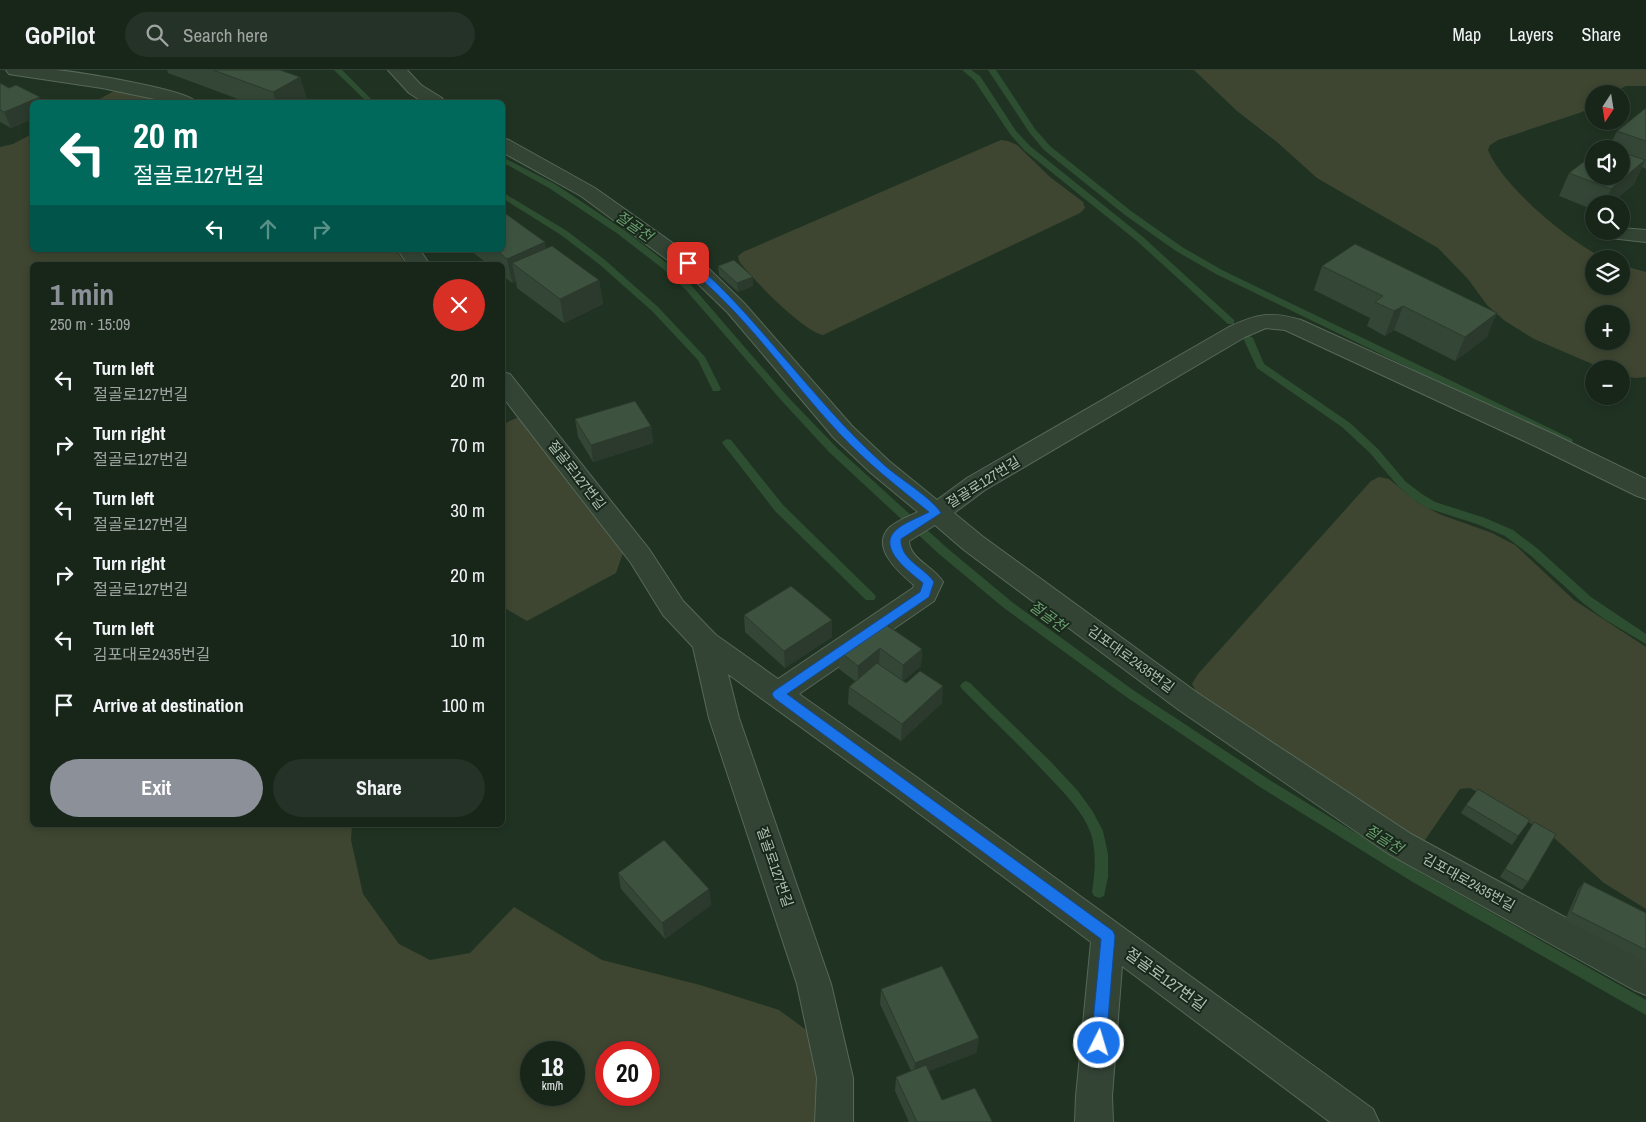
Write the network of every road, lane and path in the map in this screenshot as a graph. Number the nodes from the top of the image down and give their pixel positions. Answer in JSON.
{"nodes":[{"id":1,"x":15,"y":70,"type":"edge"},
{"id":2,"x":398,"y":70,"type":"edge"},
{"id":3,"x":180,"y":100,"type":"edge"},
{"id":4,"x":425,"y":100,"type":"edge"},
{"id":5,"x":505,"y":146,"type":"edge"},
{"id":6,"x":1630,"y":235,"type":"edge"},
{"id":7,"x":1646,"y":236,"type":"edge"},
{"id":8,"x":505,"y":383,"type":"edge"},
{"id":9,"x":1646,"y":490,"type":"edge"},
{"id":10,"x":932,"y":515,"type":"junction"},
{"id":11,"x":706,"y":643,"type":"junction"},
{"id":12,"x":778,"y":694,"type":"junction"},
{"id":13,"x":1108,"y":936,"type":"junction"},
{"id":14,"x":1646,"y":979,"type":"edge"},
{"id":15,"x":834,"y":1122,"type":"edge"},
{"id":16,"x":1094,"y":1122,"type":"edge"},
{"id":17,"x":1360,"y":1122,"type":"edge"}],
"edges":[{"from":1,"to":3,"type":"lane"},
{"from":2,"to":4,"type":"lane"},
{"from":5,"to":10,"type":"lane","name":"김포대로2435번길"},
{"from":6,"to":7,"type":"lane"},
{"from":8,"to":11,"type":"lane","name":"절골로127번길"},
{"from":9,"to":10,"type":"lane","name":"절골로127번길"},
{"from":10,"to":12,"type":"lane","name":"절골로127번길"},
{"from":10,"to":14,"type":"lane","name":"김포대로2435번길"},
{"from":11,"to":12,"type":"lane","name":"절골로127번길"},
{"from":11,"to":15,"type":"lane","name":"절골로127번길"},
{"from":12,"to":13,"type":"lane","name":"절골로127번길"},
{"from":13,"to":16,"type":"lane"},
{"from":13,"to":17,"type":"lane","name":"절골로127번길"}]}
